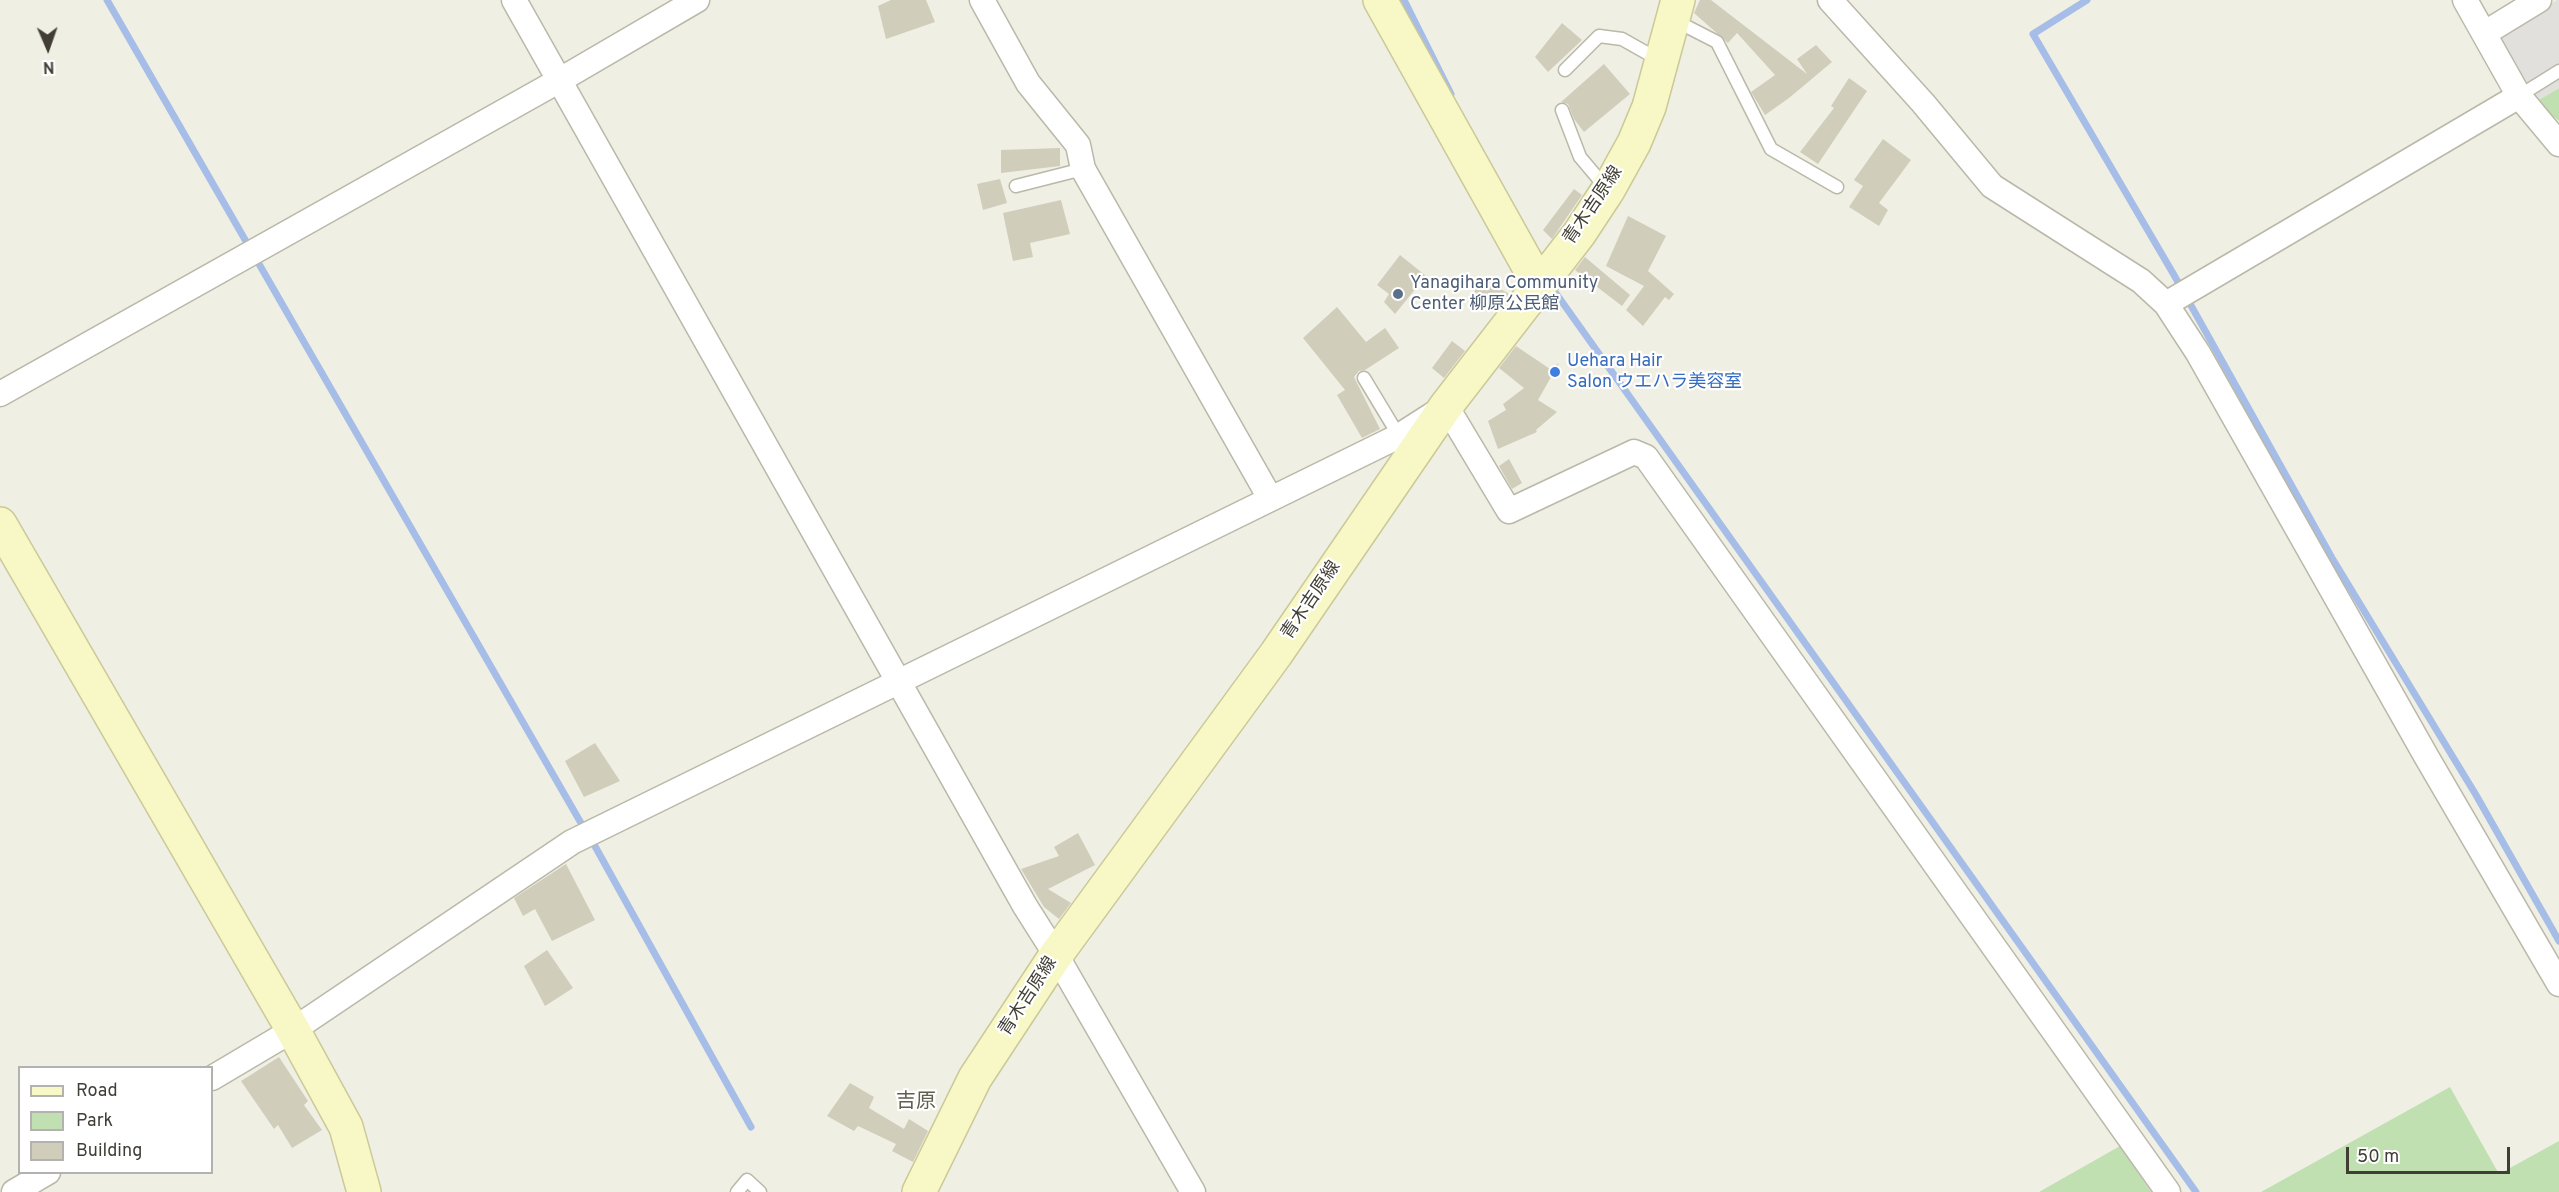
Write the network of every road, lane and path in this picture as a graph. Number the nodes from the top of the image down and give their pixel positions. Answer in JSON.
{"nodes":[{"id":1,"x":514,"y":0,"type":"edge"},
{"id":2,"x":698,"y":0,"type":"edge"},
{"id":3,"x":982,"y":0,"type":"edge"},
{"id":4,"x":1380,"y":0,"type":"edge"},
{"id":5,"x":1830,"y":0,"type":"edge"},
{"id":6,"x":2465,"y":0,"type":"edge"},
{"id":7,"x":2540,"y":0,"type":"edge"},
{"id":8,"x":1676,"y":10,"type":"edge"},
{"id":9,"x":2484,"y":33,"type":"junction"},
{"id":10,"x":1662,"y":62,"type":"junction"},
{"id":11,"x":1565,"y":70,"type":"dead end"},
{"id":12,"x":2559,"y":71,"type":"edge"},
{"id":13,"x":560,"y":80,"type":"junction"},
{"id":14,"x":2520,"y":96,"type":"junction"},
{"id":15,"x":1562,"y":110,"type":"dead end"},
{"id":16,"x":2559,"y":144,"type":"edge"},
{"id":17,"x":1083,"y":169,"type":"junction"},
{"id":18,"x":1016,"y":186,"type":"dead end"},
{"id":19,"x":1838,"y":187,"type":"dead end"},
{"id":20,"x":1608,"y":190,"type":"junction"},
{"id":21,"x":1538,"y":283,"type":"junction"},
{"id":22,"x":2166,"y":304,"type":"junction"},
{"id":23,"x":1364,"y":378,"type":"dead end"},
{"id":24,"x":0,"y":394,"type":"edge"},
{"id":25,"x":1446,"y":406,"type":"junction"},
{"id":26,"x":1399,"y":436,"type":"junction"},
{"id":27,"x":1270,"y":498,"type":"junction"},
{"id":28,"x":0,"y":524,"type":"edge"},
{"id":29,"x":899,"y":681,"type":"junction"},
{"id":30,"x":1056,"y":955,"type":"junction"},
{"id":31,"x":2559,"y":984,"type":"edge"},
{"id":32,"x":293,"y":1030,"type":"junction"},
{"id":33,"x":213,"y":1077,"type":"edge"},
{"id":34,"x":46,"y":1174,"type":"edge"},
{"id":35,"x":14,"y":1192,"type":"edge"},
{"id":36,"x":364,"y":1192,"type":"edge"},
{"id":37,"x":737,"y":1192,"type":"edge"},
{"id":38,"x":760,"y":1192,"type":"edge"},
{"id":39,"x":919,"y":1192,"type":"edge"},
{"id":40,"x":1192,"y":1192,"type":"edge"},
{"id":41,"x":2168,"y":1192,"type":"edge"}],
"edges":[{"from":1,"to":13,"type":"street"},
{"from":2,"to":13,"type":"street"},
{"from":3,"to":17,"type":"street"},
{"from":4,"to":21,"type":"main road"},
{"from":5,"to":22,"type":"street"},
{"from":6,"to":9,"type":"street"},
{"from":7,"to":9,"type":"street"},
{"from":8,"to":10,"type":"main road","name":"青木吉原線"},
{"from":8,"to":19,"type":"lane"},
{"from":9,"to":14,"type":"street"},
{"from":10,"to":11,"type":"lane"},
{"from":10,"to":20,"type":"main road","name":"青木吉原線"},
{"from":12,"to":14,"type":"lane"},
{"from":13,"to":24,"type":"street"},
{"from":13,"to":29,"type":"street"},
{"from":14,"to":16,"type":"street"},
{"from":14,"to":22,"type":"street"},
{"from":15,"to":20,"type":"lane"},
{"from":17,"to":18,"type":"lane"},
{"from":17,"to":27,"type":"street"},
{"from":20,"to":21,"type":"main road","name":"青木吉原線"},
{"from":21,"to":25,"type":"main road","name":"青木吉原線"},
{"from":22,"to":31,"type":"street"},
{"from":23,"to":26,"type":"lane"},
{"from":25,"to":26,"type":"street"},
{"from":25,"to":30,"type":"main road","name":"青木吉原線"},
{"from":25,"to":41,"type":"street"},
{"from":26,"to":27,"type":"street"},
{"from":27,"to":29,"type":"street"},
{"from":28,"to":32,"type":"main road"},
{"from":29,"to":30,"type":"street"},
{"from":29,"to":32,"type":"street"},
{"from":30,"to":39,"type":"main road","name":"青木吉原線"},
{"from":30,"to":40,"type":"street"},
{"from":32,"to":33,"type":"street"},
{"from":32,"to":36,"type":"main road"},
{"from":34,"to":35,"type":"street"},
{"from":37,"to":38,"type":"lane"}]}
